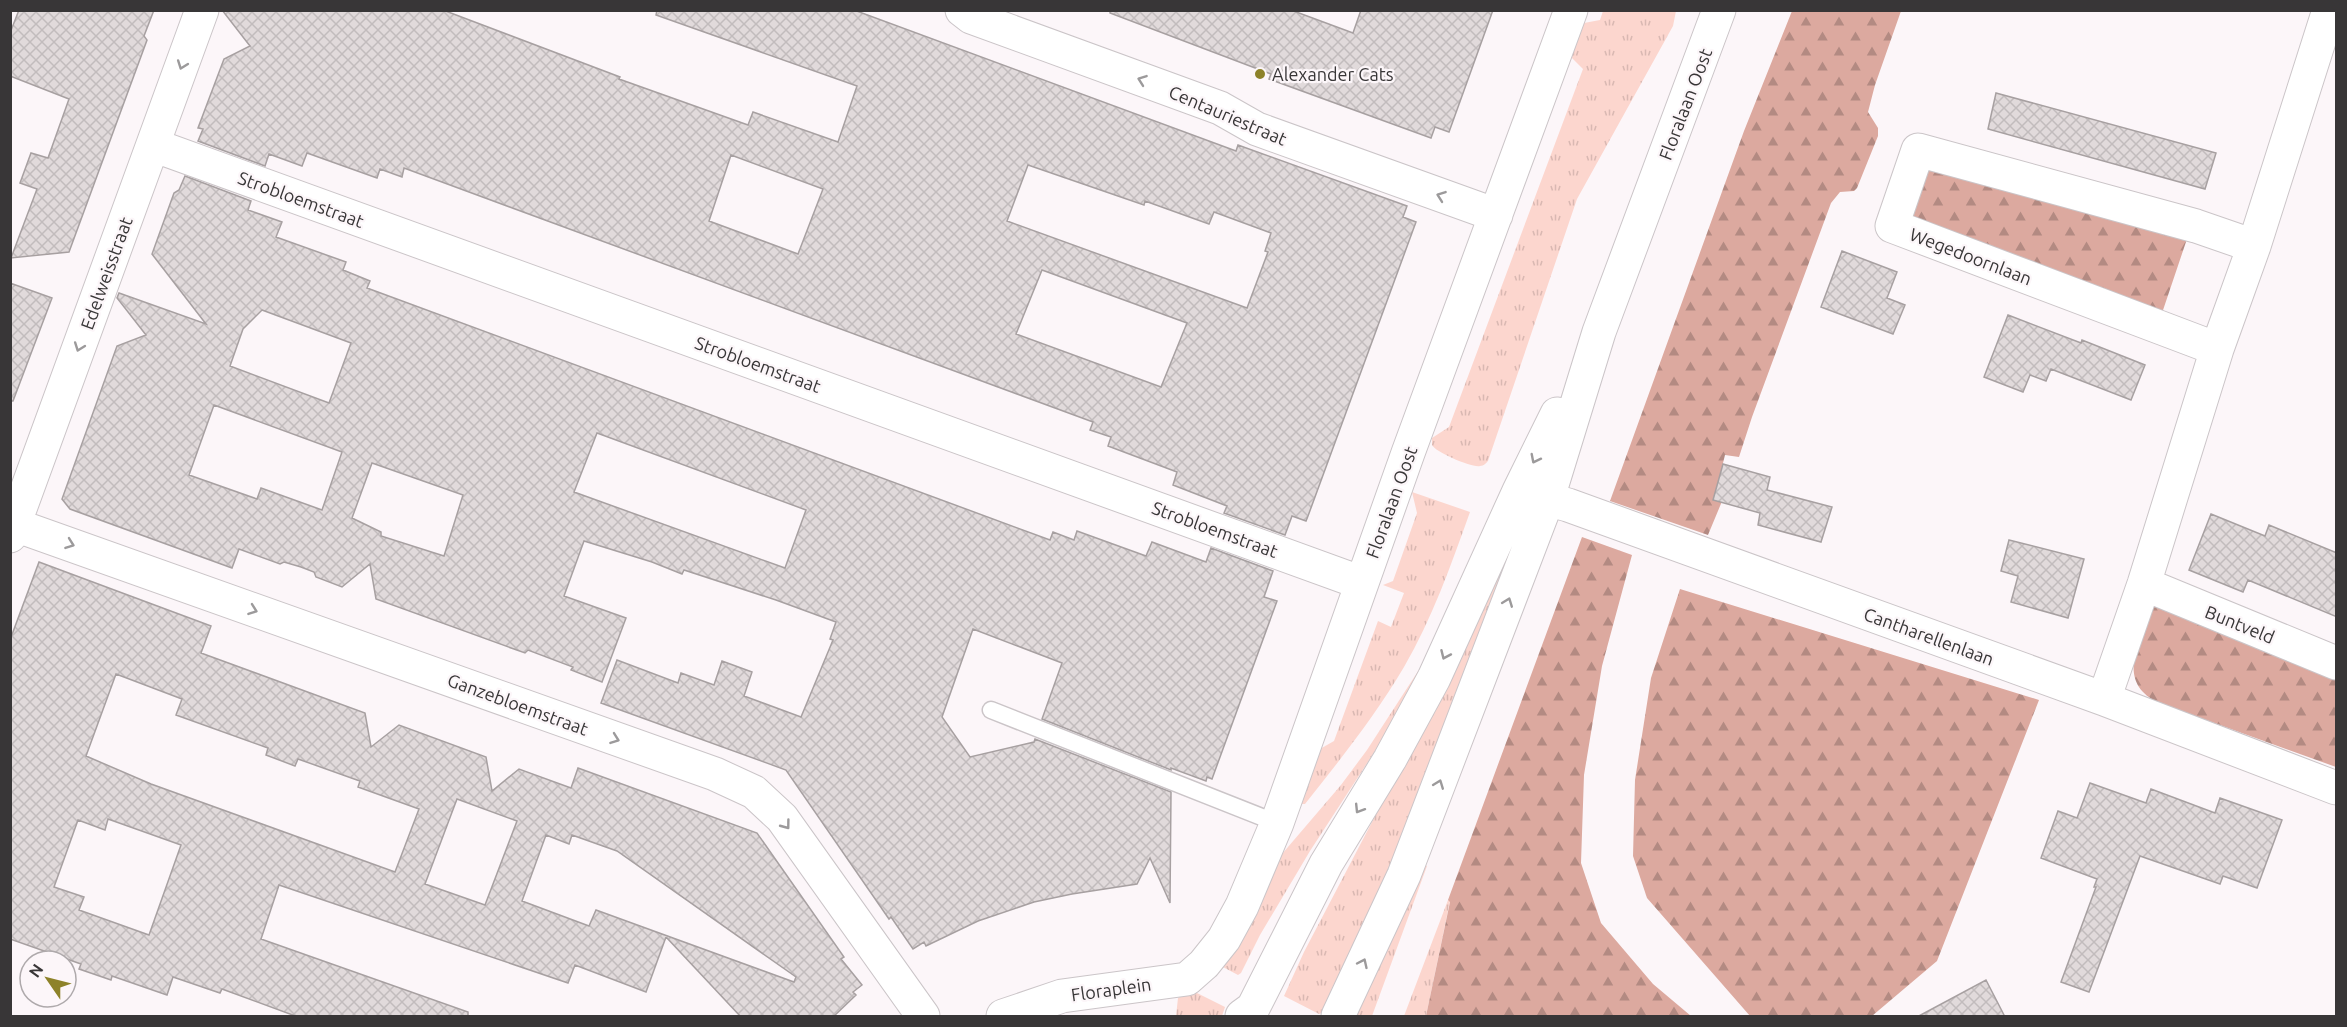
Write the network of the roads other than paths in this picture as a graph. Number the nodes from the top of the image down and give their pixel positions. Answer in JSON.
{"nodes":[{"id":1,"x":202,"y":10,"type":"edge"},
{"id":2,"x":962,"y":10,"type":"edge"},
{"id":3,"x":1571,"y":10,"type":"edge"},
{"id":4,"x":1719,"y":10,"type":"edge"},
{"id":5,"x":2329,"y":10,"type":"edge"},
{"id":6,"x":153,"y":145,"type":"junction"},
{"id":7,"x":1496,"y":215,"type":"junction"},
{"id":8,"x":2254,"y":246,"type":"junction"},
{"id":9,"x":2217,"y":349,"type":"junction"},
{"id":10,"x":1533,"y":496,"type":"junction"},
{"id":11,"x":13,"y":530,"type":"edge"},
{"id":12,"x":1362,"y":583,"type":"junction"},
{"id":13,"x":2144,"y":584,"type":"junction"},
{"id":14,"x":2337,"y":663,"type":"edge"},
{"id":15,"x":2104,"y":699,"type":"junction"},
{"id":16,"x":991,"y":710,"type":"dead end"},
{"id":17,"x":2337,"y":788,"type":"edge"},
{"id":18,"x":1277,"y":823,"type":"junction"},
{"id":19,"x":1187,"y":979,"type":"joint"},
{"id":20,"x":1250,"y":1014,"type":"edge"},
{"id":21,"x":923,"y":1017,"type":"edge"},
{"id":22,"x":1003,"y":1017,"type":"edge"},
{"id":23,"x":1338,"y":1017,"type":"edge"}],
"edges":[{"from":1,"to":6,"type":"street","name":"Edelweisstraat","one_way":true},
{"from":7,"to":2,"type":"street","name":"Centauriestraat","one_way":true},
{"from":3,"to":7,"type":"street","name":"Floralaan Oost"},
{"from":4,"to":10,"type":"street","name":"Floralaan Oost"},
{"from":5,"to":8,"type":"street"},
{"from":6,"to":11,"type":"street","name":"Edelweisstraat","one_way":true},
{"from":6,"to":12,"type":"street","name":"Strobloemstraat"},
{"from":7,"to":12,"type":"street","name":"Floralaan Oost"},
{"from":8,"to":9,"type":"street"},
{"from":8,"to":9,"type":"street","name":"Wegedoornlaan"},
{"from":9,"to":13,"type":"street"},
{"from":10,"to":15,"type":"street","name":"Cantharellenlaan"},
{"from":10,"to":20,"type":"street","name":"Floralaan Oost","one_way":true},
{"from":23,"to":10,"type":"street","name":"Floralaan Oost","one_way":true},
{"from":11,"to":21,"type":"street","name":"Ganzebloemstraat","one_way":true},
{"from":12,"to":18,"type":"street","name":"Floralaan Oost"},
{"from":13,"to":14,"type":"street","name":"Buntveld"},
{"from":13,"to":15,"type":"street"},
{"from":15,"to":17,"type":"street","name":"Cantharellenlaan"},
{"from":16,"to":18,"type":"lane"},
{"from":18,"to":19,"type":"street","name":"Floralaan Oost"},
{"from":19,"to":22,"type":"street","name":"Floraplein"}]}
